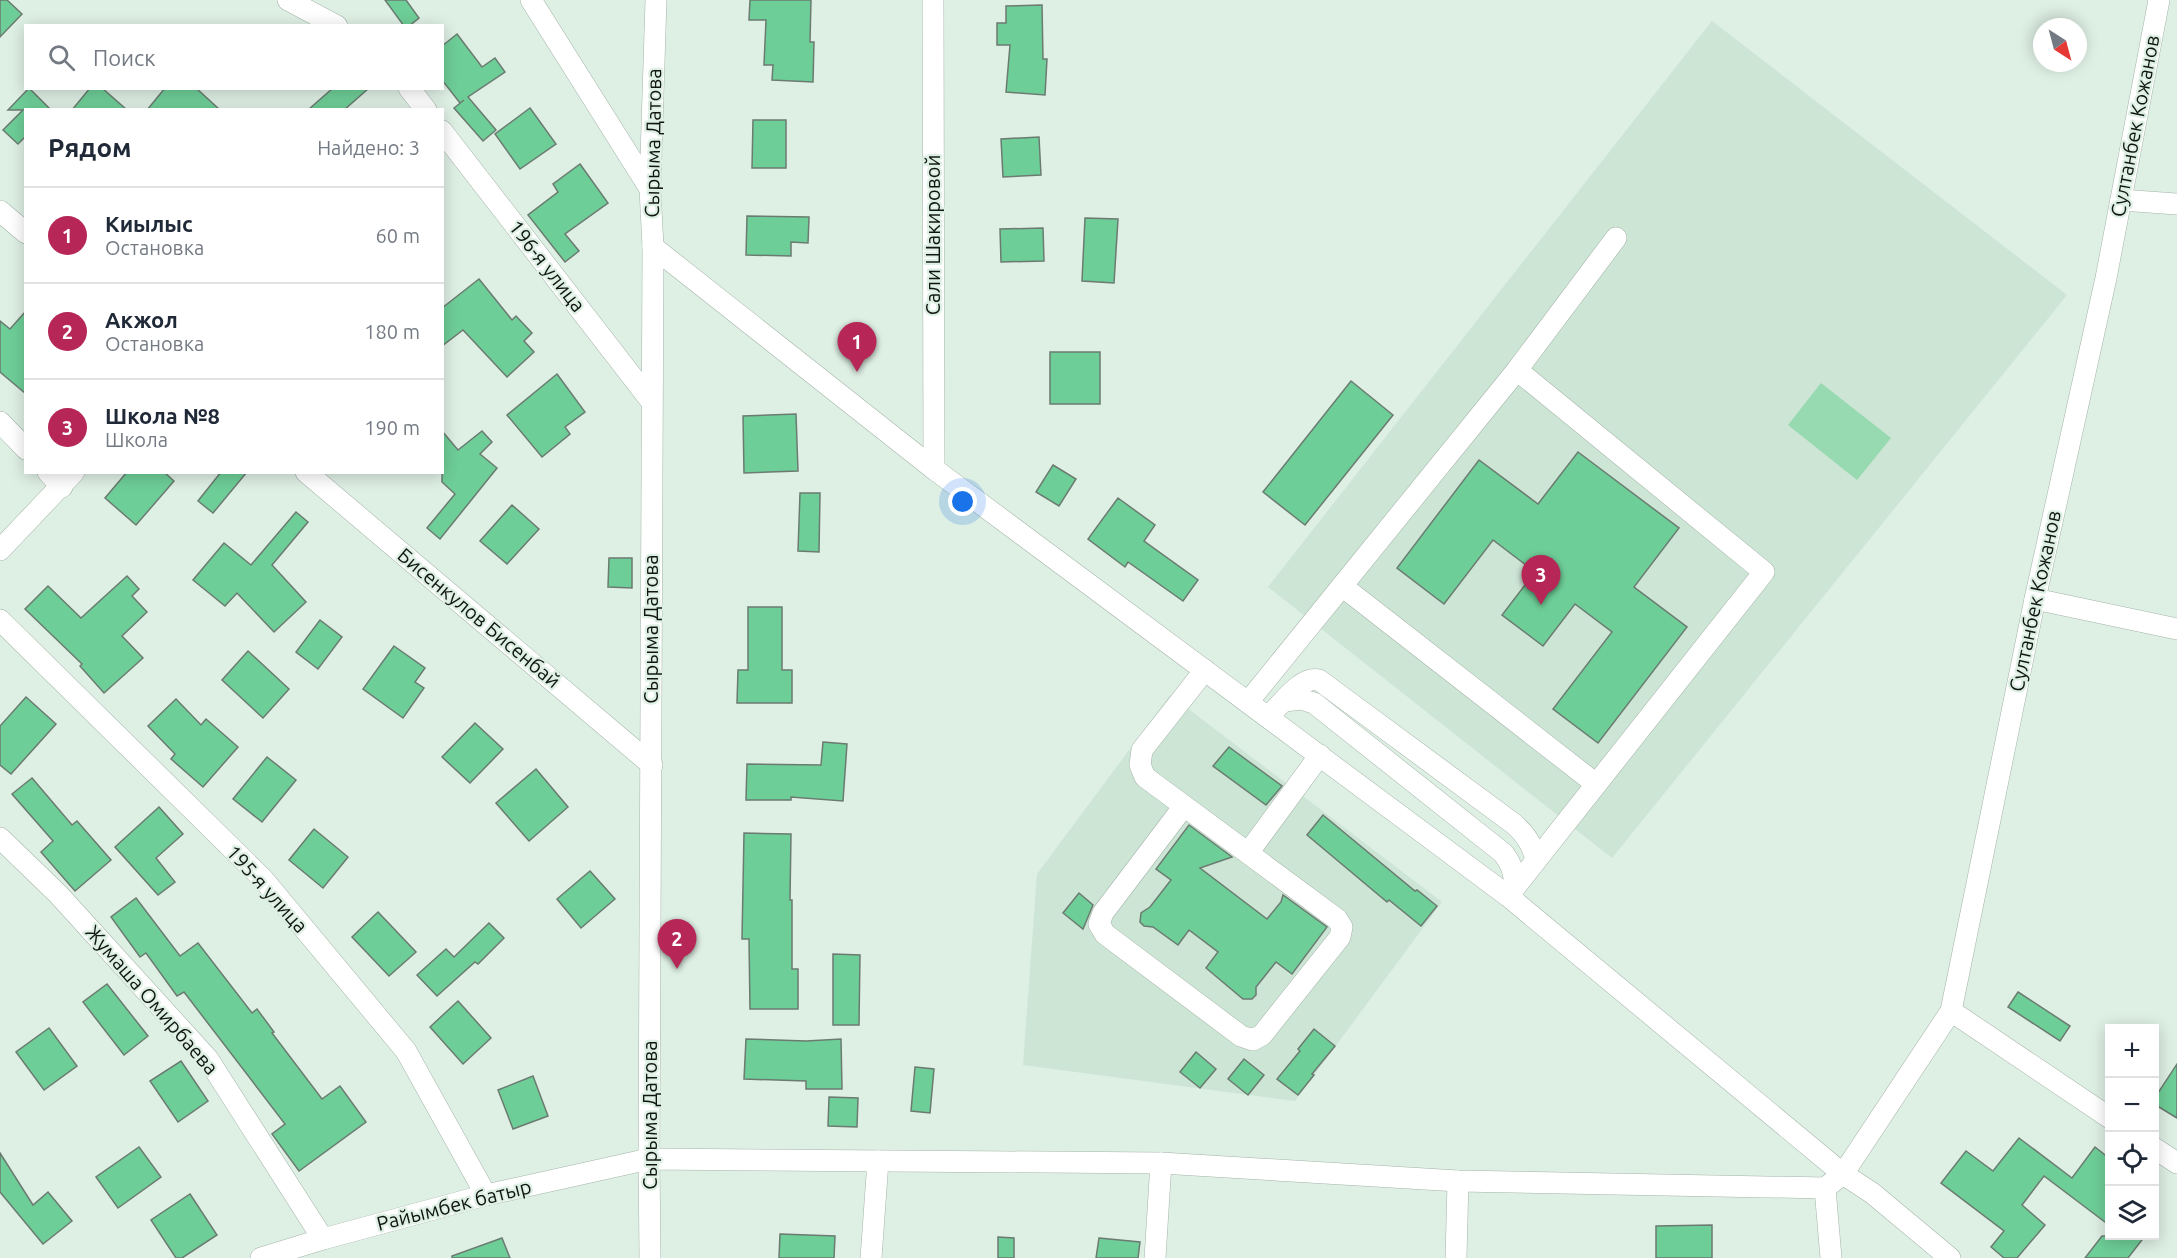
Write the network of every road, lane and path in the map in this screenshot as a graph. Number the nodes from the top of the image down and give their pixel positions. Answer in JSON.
{"nodes":[{"id":1,"x":288,"y":0,"type":"edge"},
{"id":2,"x":531,"y":0,"type":"edge"},
{"id":3,"x":656,"y":0,"type":"edge"},
{"id":4,"x":933,"y":0,"type":"edge"},
{"id":5,"x":2158,"y":0,"type":"edge"},
{"id":6,"x":333,"y":24,"type":"edge"},
{"id":7,"x":411,"y":90,"type":"edge"},
{"id":8,"x":424,"y":108,"type":"edge"},
{"id":9,"x":444,"y":134,"type":"edge"},
{"id":10,"x":650,"y":189,"type":"junction"},
{"id":11,"x":2121,"y":200,"type":"junction"},
{"id":12,"x":2177,"y":204,"type":"edge"},
{"id":13,"x":0,"y":211,"type":"edge"},
{"id":14,"x":24,"y":231,"type":"edge"},
{"id":15,"x":1616,"y":238,"type":"dead end"},
{"id":16,"x":653,"y":247,"type":"junction"},
{"id":17,"x":1517,"y":370,"type":"junction"},
{"id":18,"x":651,"y":401,"type":"junction"},
{"id":19,"x":0,"y":422,"type":"edge"},
{"id":20,"x":24,"y":447,"type":"edge"},
{"id":21,"x":934,"y":469,"type":"junction"},
{"id":22,"x":308,"y":474,"type":"edge"},
{"id":23,"x":61,"y":477,"type":"edge"},
{"id":24,"x":0,"y":549,"type":"edge"},
{"id":25,"x":1342,"y":586,"type":"junction"},
{"id":26,"x":2035,"y":599,"type":"junction"},
{"id":27,"x":0,"y":620,"type":"edge"},
{"id":28,"x":2177,"y":629,"type":"edge"},
{"id":29,"x":1205,"y":670,"type":"junction"},
{"id":30,"x":1285,"y":701,"type":"junction"},
{"id":31,"x":1248,"y":702,"type":"junction"},
{"id":32,"x":1269,"y":717,"type":"junction"},
{"id":33,"x":1320,"y":755,"type":"junction"},
{"id":34,"x":652,"y":765,"type":"junction"},
{"id":35,"x":1596,"y":784,"type":"junction"},
{"id":36,"x":1184,"y":806,"type":"junction"},
{"id":37,"x":0,"y":838,"type":"edge"},
{"id":38,"x":1248,"y":853,"type":"junction"},
{"id":39,"x":1536,"y":860,"type":"junction"},
{"id":40,"x":1511,"y":891,"type":"junction"},
{"id":41,"x":1950,"y":1011,"type":"junction"},
{"id":42,"x":2105,"y":1115,"type":"edge"},
{"id":43,"x":2159,"y":1151,"type":"edge"},
{"id":44,"x":649,"y":1159,"type":"junction"},
{"id":45,"x":878,"y":1161,"type":"junction"},
{"id":46,"x":1161,"y":1163,"type":"junction"},
{"id":47,"x":2177,"y":1163,"type":"edge"},
{"id":48,"x":1843,"y":1174,"type":"junction"},
{"id":49,"x":1458,"y":1181,"type":"junction"},
{"id":50,"x":1825,"y":1188,"type":"junction"},
{"id":51,"x":486,"y":1195,"type":"junction"},
{"id":52,"x":322,"y":1239,"type":"junction"},
{"id":53,"x":261,"y":1258,"type":"edge"},
{"id":54,"x":650,"y":1258,"type":"edge"},
{"id":55,"x":871,"y":1258,"type":"edge"},
{"id":56,"x":1155,"y":1258,"type":"edge"},
{"id":57,"x":1456,"y":1258,"type":"edge"},
{"id":58,"x":1831,"y":1258,"type":"edge"},
{"id":59,"x":1950,"y":1258,"type":"edge"}],
"edges":[{"from":1,"to":6,"type":"street"},
{"from":2,"to":10,"type":"street"},
{"from":3,"to":10,"type":"street","name":"Сырыма Датова"},
{"from":4,"to":21,"type":"street","name":"Сали Шакировой"},
{"from":5,"to":11,"type":"street","name":"Султанбек Кожанов"},
{"from":7,"to":8,"type":"street"},
{"from":9,"to":18,"type":"street","name":"196-я улица"},
{"from":10,"to":16,"type":"street","name":"Сырыма Датова"},
{"from":11,"to":12,"type":"street"},
{"from":11,"to":26,"type":"street","name":"Султанбек Кожанов"},
{"from":13,"to":14,"type":"street"},
{"from":15,"to":17,"type":"street"},
{"from":16,"to":18,"type":"street","name":"Сырыма Датова"},
{"from":16,"to":21,"type":"street"},
{"from":17,"to":25,"type":"street"},
{"from":17,"to":35,"type":"street"},
{"from":18,"to":34,"type":"street","name":"Сырыма Датова"},
{"from":19,"to":20,"type":"street"},
{"from":21,"to":29,"type":"street"},
{"from":22,"to":34,"type":"street","name":"Бисенкулов Бисенбай"},
{"from":23,"to":24,"type":"street"},
{"from":25,"to":31,"type":"street"},
{"from":25,"to":35,"type":"street"},
{"from":26,"to":28,"type":"street"},
{"from":26,"to":41,"type":"street","name":"Султанбек Кожанов"},
{"from":27,"to":51,"type":"street","name":"195-я улица"},
{"from":29,"to":31,"type":"street"},
{"from":29,"to":36,"type":"street"},
{"from":30,"to":32,"type":"street"},
{"from":30,"to":39,"type":"street"},
{"from":30,"to":40,"type":"street"},
{"from":31,"to":32,"type":"street"},
{"from":32,"to":33,"type":"street"},
{"from":33,"to":38,"type":"street"},
{"from":33,"to":40,"type":"street"},
{"from":34,"to":44,"type":"street","name":"Сырыма Датова"},
{"from":35,"to":39,"type":"street"},
{"from":36,"to":38,"type":"street"},
{"from":36,"to":38,"type":"street"},
{"from":37,"to":52,"type":"street","name":"Жумаша Омирбаева"},
{"from":39,"to":40,"type":"street"},
{"from":40,"to":48,"type":"street"},
{"from":41,"to":42,"type":"street"},
{"from":41,"to":48,"type":"street","name":"Султанбек Кожанов"},
{"from":43,"to":47,"type":"street"},
{"from":44,"to":45,"type":"street","name":"Райымбек батыр"},
{"from":44,"to":51,"type":"street","name":"Райымбек батыр"},
{"from":44,"to":54,"type":"street","name":"Сырыма Датова"},
{"from":45,"to":46,"type":"street","name":"Райымбек батыр"},
{"from":45,"to":55,"type":"street"},
{"from":46,"to":49,"type":"street","name":"Райымбек батыр"},
{"from":46,"to":56,"type":"street"},
{"from":48,"to":50,"type":"street","name":"Султанбек Кожанов"},
{"from":48,"to":59,"type":"street"},
{"from":49,"to":50,"type":"street","name":"Райымбек батыр"},
{"from":49,"to":57,"type":"street"},
{"from":50,"to":58,"type":"street"},
{"from":51,"to":52,"type":"street","name":"Райымбек батыр"},
{"from":52,"to":53,"type":"street","name":"Райымбек батыр"}]}
